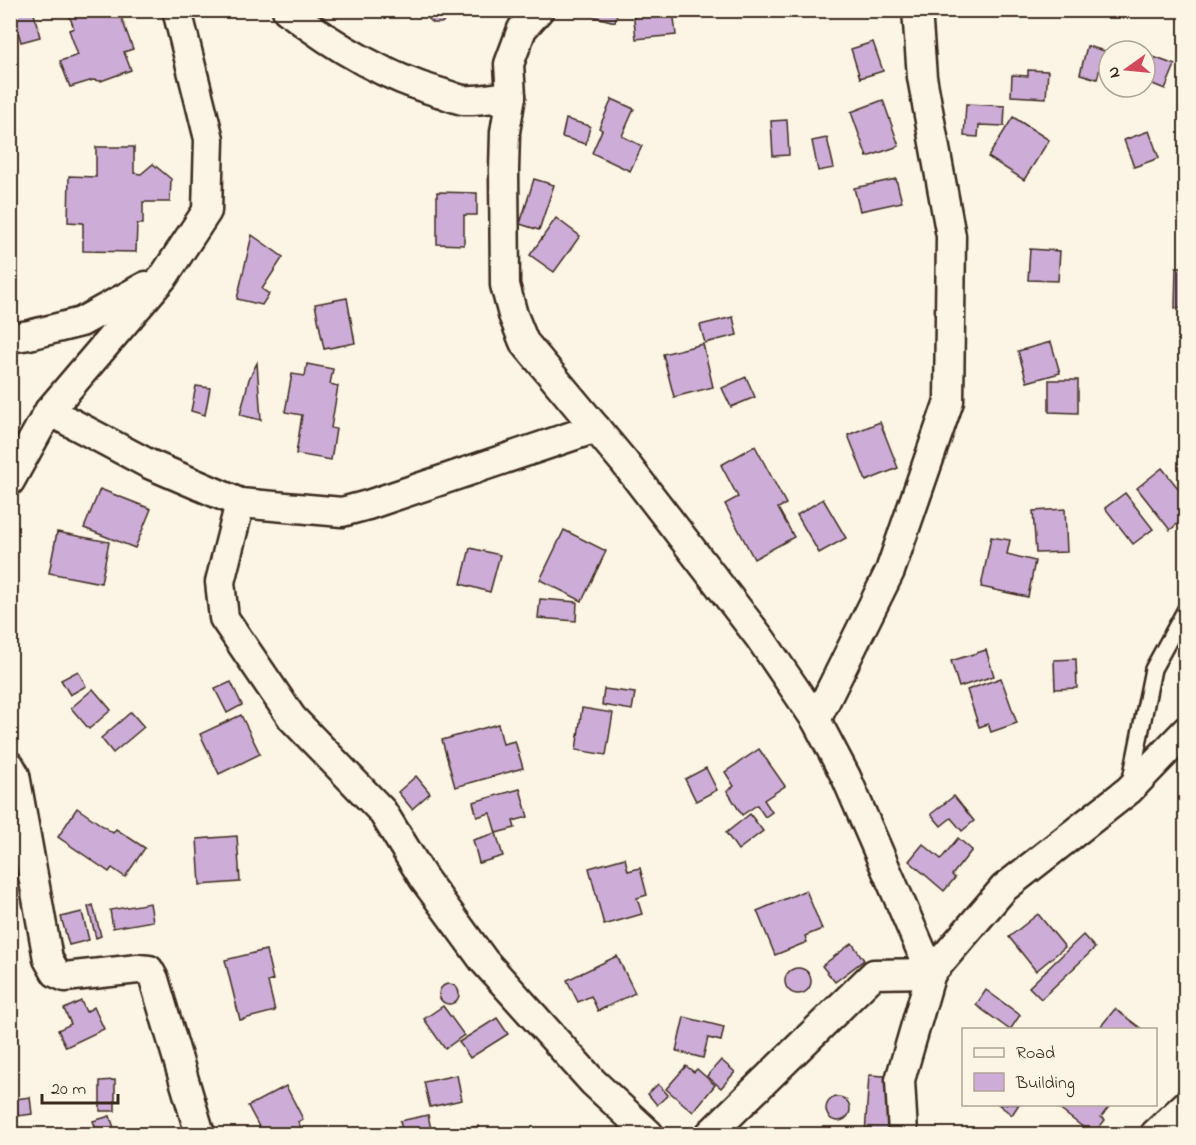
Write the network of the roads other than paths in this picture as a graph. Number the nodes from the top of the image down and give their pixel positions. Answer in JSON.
{"nodes":[{"id":1,"x":177,"y":10,"type":"edge"},
{"id":2,"x":287,"y":10,"type":"edge"},
{"id":3,"x":538,"y":10,"type":"edge"},
{"id":4,"x":917,"y":10,"type":"edge"},
{"id":5,"x":511,"y":96,"type":"junction"},
{"id":6,"x":164,"y":276,"type":"junction"},
{"id":7,"x":10,"y":338,"type":"edge"},
{"id":8,"x":49,"y":411,"type":"junction"},
{"id":9,"x":596,"y":428,"type":"junction"},
{"id":10,"x":10,"y":480,"type":"edge"},
{"id":11,"x":240,"y":503,"type":"junction"},
{"id":12,"x":1185,"y":609,"type":"edge"},
{"id":13,"x":816,"y":720,"type":"junction"},
{"id":14,"x":1185,"y":731,"type":"edge"},
{"id":15,"x":12,"y":771,"type":"edge"},
{"id":16,"x":1129,"y":790,"type":"junction"},
{"id":17,"x":931,"y":973,"type":"junction"},
{"id":18,"x":1185,"y":1105,"type":"edge"},
{"id":19,"x":200,"y":1134,"type":"edge"},
{"id":20,"x":649,"y":1134,"type":"edge"},
{"id":21,"x":710,"y":1134,"type":"edge"},
{"id":22,"x":903,"y":1134,"type":"edge"},
{"id":23,"x":1155,"y":1134,"type":"edge"}],
"edges":[{"from":1,"to":6,"type":"street"},
{"from":2,"to":5,"type":"street"},
{"from":3,"to":5,"type":"street"},
{"from":4,"to":13,"type":"street"},
{"from":5,"to":9,"type":"street"},
{"from":6,"to":7,"type":"street"},
{"from":6,"to":8,"type":"street"},
{"from":8,"to":10,"type":"street"},
{"from":8,"to":11,"type":"street"},
{"from":9,"to":11,"type":"street"},
{"from":9,"to":13,"type":"street"},
{"from":11,"to":20,"type":"street"},
{"from":12,"to":16,"type":"lane"},
{"from":13,"to":17,"type":"street"},
{"from":14,"to":16,"type":"street"},
{"from":15,"to":19,"type":"street"},
{"from":16,"to":17,"type":"street"},
{"from":17,"to":21,"type":"street"},
{"from":17,"to":22,"type":"street"},
{"from":18,"to":23,"type":"street"}]}
